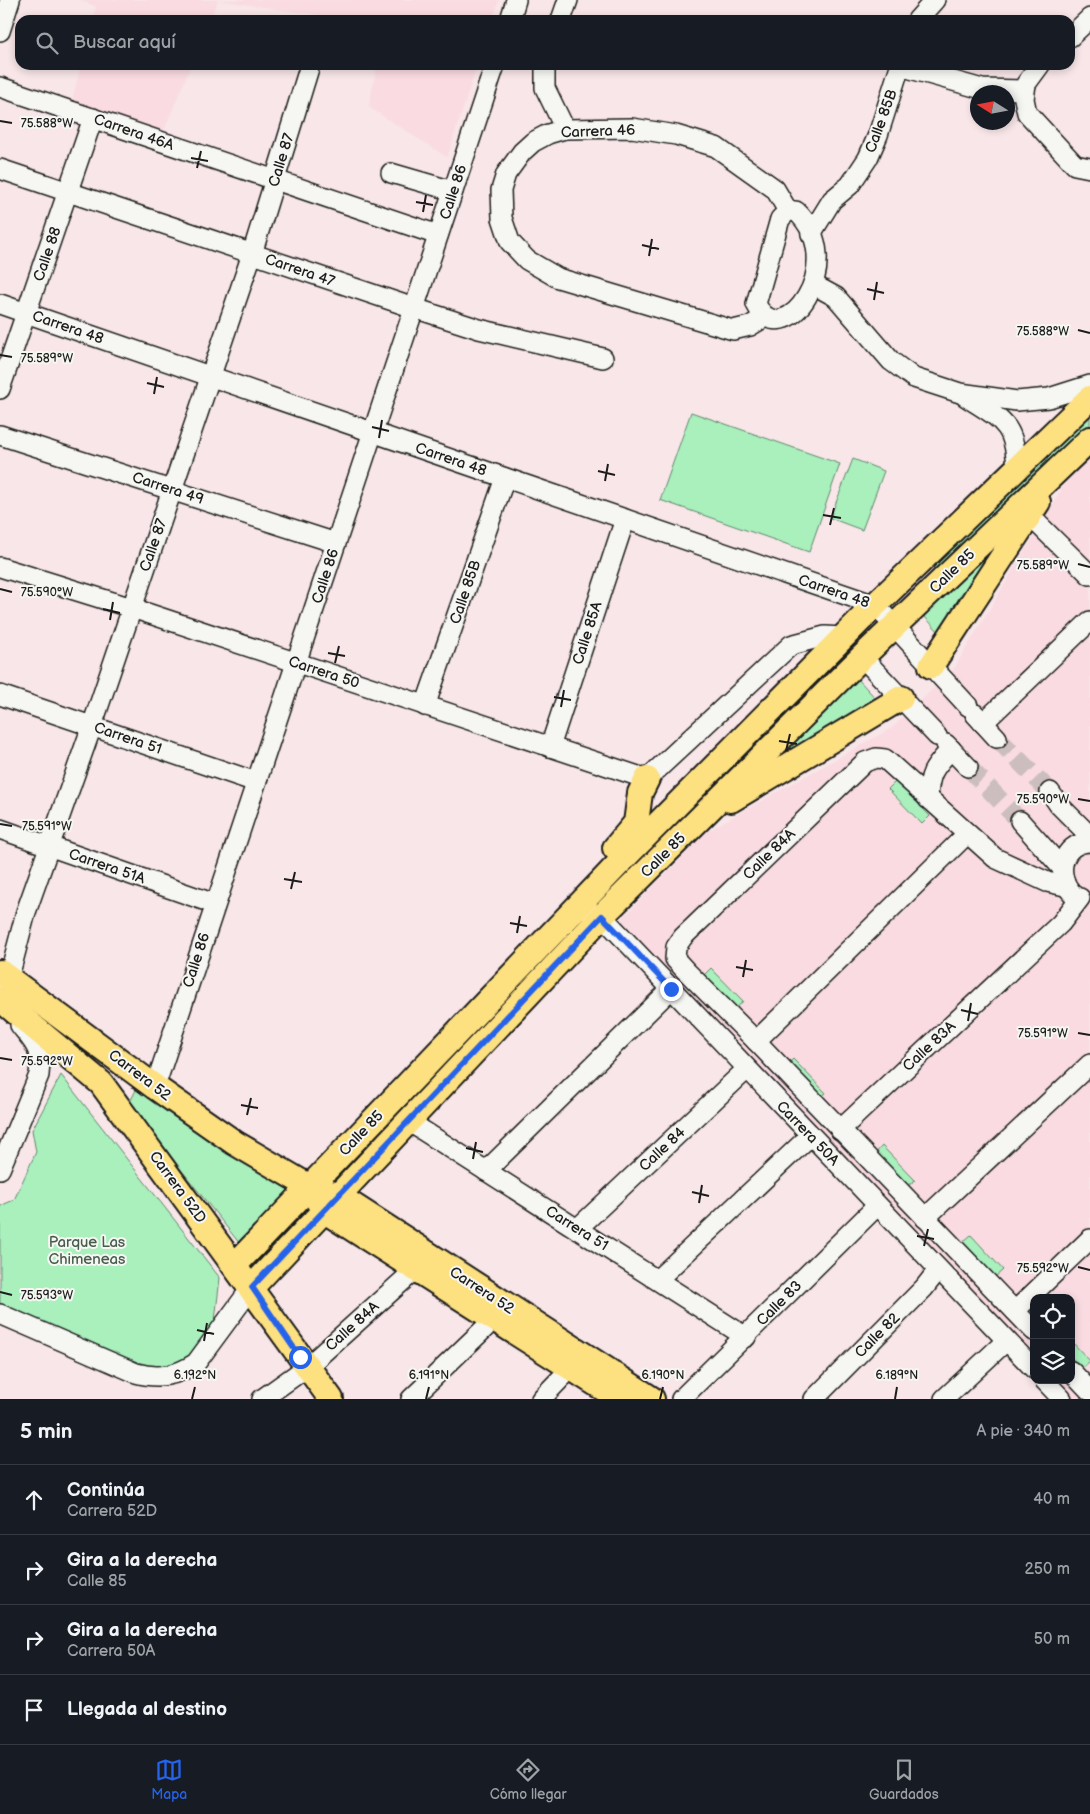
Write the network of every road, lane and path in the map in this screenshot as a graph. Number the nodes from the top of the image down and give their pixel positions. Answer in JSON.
{"nodes":[{"id":1,"x":10,"y":0,"type":"edge"},
{"id":2,"x":516,"y":0,"type":"edge"},
{"id":3,"x":568,"y":0,"type":"edge"},
{"id":4,"x":935,"y":0,"type":"edge"},
{"id":5,"x":512,"y":15,"type":"edge"},
{"id":6,"x":563,"y":15,"type":"edge"},
{"id":7,"x":922,"y":15,"type":"edge"},
{"id":8,"x":1090,"y":18,"type":"edge"},
{"id":9,"x":0,"y":31,"type":"edge"},
{"id":10,"x":1075,"y":32,"type":"edge"},
{"id":11,"x":308,"y":70,"type":"edge"},
{"id":12,"x":493,"y":70,"type":"edge"},
{"id":13,"x":545,"y":70,"type":"edge"},
{"id":14,"x":899,"y":70,"type":"edge"},
{"id":15,"x":914,"y":70,"type":"edge"},
{"id":16,"x":1035,"y":70,"type":"edge"},
{"id":17,"x":0,"y":87,"type":"edge"},
{"id":18,"x":1024,"y":90,"type":"junction"},
{"id":19,"x":93,"y":118,"type":"junction"},
{"id":20,"x":565,"y":129,"type":"junction"},
{"id":21,"x":1090,"y":168,"type":"edge"},
{"id":22,"x":0,"y":169,"type":"edge"},
{"id":23,"x":391,"y":173,"type":"dead end"},
{"id":24,"x":275,"y":180,"type":"junction"},
{"id":25,"x":453,"y":191,"type":"junction"},
{"id":26,"x":68,"y":192,"type":"junction"},
{"id":27,"x":832,"y":200,"type":"junction"},
{"id":28,"x":792,"y":211,"type":"junction"},
{"id":29,"x":812,"y":234,"type":"junction"},
{"id":30,"x":438,"y":235,"type":"junction"},
{"id":31,"x":252,"y":254,"type":"junction"},
{"id":32,"x":814,"y":286,"type":"junction"},
{"id":33,"x":0,"y":304,"type":"edge"},
{"id":34,"x":414,"y":308,"type":"junction"},
{"id":35,"x":26,"y":313,"type":"junction"},
{"id":36,"x":765,"y":317,"type":"junction"},
{"id":37,"x":603,"y":358,"type":"dead end"},
{"id":38,"x":210,"y":376,"type":"junction"},
{"id":39,"x":1090,"y":385,"type":"edge"},
{"id":40,"x":0,"y":389,"type":"edge"},
{"id":41,"x":960,"y":393,"type":"junction"},
{"id":42,"x":1090,"y":398,"type":"edge"},
{"id":43,"x":372,"y":432,"type":"junction"},
{"id":44,"x":0,"y":434,"type":"edge"},
{"id":45,"x":1090,"y":439,"type":"edge"},
{"id":46,"x":1060,"y":467,"type":"junction"},
{"id":47,"x":1017,"y":468,"type":"junction"},
{"id":48,"x":505,"y":478,"type":"junction"},
{"id":49,"x":172,"y":490,"type":"junction"},
{"id":50,"x":1029,"y":515,"type":"junction"},
{"id":51,"x":624,"y":519,"type":"junction"},
{"id":52,"x":336,"y":544,"type":"junction"},
{"id":53,"x":0,"y":567,"type":"edge"},
{"id":54,"x":1090,"y":576,"type":"edge"},
{"id":55,"x":875,"y":605,"type":"junction"},
{"id":56,"x":132,"y":608,"type":"junction"},
{"id":57,"x":1090,"y":621,"type":"edge"},
{"id":58,"x":894,"y":626,"type":"junction"},
{"id":59,"x":843,"y":637,"type":"junction"},
{"id":60,"x":862,"y":657,"type":"junction"},
{"id":61,"x":296,"y":663,"type":"junction"},
{"id":62,"x":931,"y":666,"type":"junction"},
{"id":63,"x":0,"y":695,"type":"edge"},
{"id":64,"x":901,"y":698,"type":"junction"},
{"id":65,"x":425,"y":706,"type":"junction"},
{"id":66,"x":975,"y":714,"type":"junction"},
{"id":67,"x":92,"y":726,"type":"junction"},
{"id":68,"x":997,"y":738,"type":"tunnel mouth"},
{"id":69,"x":945,"y":743,"type":"junction"},
{"id":70,"x":550,"y":747,"type":"junction"},
{"id":71,"x":968,"y":767,"type":"tunnel mouth"},
{"id":72,"x":647,"y":779,"type":"junction"},
{"id":73,"x":256,"y":782,"type":"junction"},
{"id":74,"x":1050,"y":792,"type":"tunnel mouth"},
{"id":75,"x":928,"y":799,"type":"junction"},
{"id":76,"x":699,"y":819,"type":"junction"},
{"id":77,"x":1020,"y":821,"type":"tunnel mouth"},
{"id":78,"x":0,"y":829,"type":"edge"},
{"id":79,"x":967,"y":834,"type":"junction"},
{"id":80,"x":1090,"y":836,"type":"edge"},
{"id":81,"x":1090,"y":842,"type":"edge"},
{"id":82,"x":49,"y":846,"type":"junction"},
{"id":83,"x":1061,"y":867,"type":"junction"},
{"id":84,"x":603,"y":879,"type":"junction"},
{"id":85,"x":1065,"y":886,"type":"junction"},
{"id":86,"x":1087,"y":900,"type":"edge"},
{"id":87,"x":214,"y":904,"type":"junction"},
{"id":88,"x":575,"y":908,"type":"junction"},
{"id":89,"x":602,"y":916,"type":"junction"},
{"id":90,"x":3,"y":981,"type":"edge"},
{"id":91,"x":671,"y":989,"type":"junction"},
{"id":92,"x":0,"y":1000,"type":"edge"},
{"id":93,"x":756,"y":1040,"type":"junction"},
{"id":94,"x":1090,"y":1064,"type":"edge"},
{"id":95,"x":747,"y":1068,"type":"junction"},
{"id":96,"x":155,"y":1087,"type":"junction"},
{"id":97,"x":408,"y":1121,"type":"junction"},
{"id":98,"x":840,"y":1130,"type":"junction"},
{"id":99,"x":810,"y":1136,"type":"junction"},
{"id":100,"x":0,"y":1169,"type":"edge"},
{"id":101,"x":486,"y":1171,"type":"junction"},
{"id":102,"x":310,"y":1187,"type":"junction"},
{"id":103,"x":330,"y":1203,"type":"junction"},
{"id":104,"x":877,"y":1206,"type":"junction"},
{"id":105,"x":925,"y":1218,"type":"junction"},
{"id":106,"x":577,"y":1229,"type":"junction"},
{"id":107,"x":1090,"y":1239,"type":"edge"},
{"id":108,"x":235,"y":1265,"type":"junction"},
{"id":109,"x":416,"y":1268,"type":"junction"},
{"id":110,"x":938,"y":1270,"type":"junction"},
{"id":111,"x":658,"y":1279,"type":"junction"},
{"id":112,"x":252,"y":1287,"type":"junction"},
{"id":113,"x":1015,"y":1311,"type":"junction"},
{"id":114,"x":0,"y":1314,"type":"edge"},
{"id":115,"x":492,"y":1317,"type":"junction"},
{"id":116,"x":1030,"y":1327,"type":"edge"},
{"id":117,"x":746,"y":1336,"type":"junction"},
{"id":118,"x":1006,"y":1341,"type":"junction"},
{"id":119,"x":1030,"y":1365,"type":"edge"},
{"id":120,"x":307,"y":1367,"type":"junction"},
{"id":121,"x":571,"y":1368,"type":"junction"},
{"id":122,"x":1075,"y":1375,"type":"edge"},
{"id":123,"x":1048,"y":1384,"type":"edge"},
{"id":124,"x":1090,"y":1391,"type":"edge"},
{"id":125,"x":262,"y":1399,"type":"edge"},
{"id":126,"x":331,"y":1399,"type":"edge"},
{"id":127,"x":411,"y":1399,"type":"edge"},
{"id":128,"x":541,"y":1399,"type":"edge"},
{"id":129,"x":620,"y":1399,"type":"edge"},
{"id":130,"x":652,"y":1399,"type":"edge"},
{"id":131,"x":681,"y":1399,"type":"edge"},
{"id":132,"x":814,"y":1399,"type":"edge"},
{"id":133,"x":944,"y":1399,"type":"edge"},
{"id":134,"x":1062,"y":1399,"type":"edge"}],
"edges":[{"from":1,"to":9,"type":"street"},
{"from":2,"to":5,"type":"street"},
{"from":3,"to":6,"type":"street"},
{"from":4,"to":7,"type":"street"},
{"from":8,"to":10,"type":"street"},
{"from":11,"to":24,"type":"street","name":"Calle 87"},
{"from":12,"to":25,"type":"street","name":"Calle 86"},
{"from":13,"to":20,"type":"street"},
{"from":14,"to":27,"type":"street","name":"Calle 85B"},
{"from":15,"to":18,"type":"street","name":"Calle 85B"},
{"from":16,"to":18,"type":"street"},
{"from":17,"to":19,"type":"street","name":"Carrera 46A"},
{"from":18,"to":21,"type":"street"},
{"from":19,"to":24,"type":"street","name":"Carrera 46A"},
{"from":19,"to":26,"type":"street","name":"Calle 88"},
{"from":20,"to":28,"type":"street","name":"Carrera 46"},
{"from":20,"to":36,"type":"street","name":"Carrera 46"},
{"from":22,"to":26,"type":"street","name":"Carrera 47"},
{"from":23,"to":25,"type":"street"},
{"from":24,"to":30,"type":"street","name":"Carrera 46A"},
{"from":24,"to":31,"type":"street","name":"Calle 87"},
{"from":25,"to":30,"type":"street","name":"Calle 86"},
{"from":26,"to":31,"type":"street","name":"Carrera 47"},
{"from":26,"to":35,"type":"street","name":"Calle 88"},
{"from":27,"to":28,"type":"street","name":"Calle 85B"},
{"from":27,"to":29,"type":"street","name":"Calle 85B"},
{"from":28,"to":29,"type":"street","name":"Carrera 46"},
{"from":28,"to":36,"type":"street"},
{"from":29,"to":32,"type":"street","name":"Carrera 46"},
{"from":30,"to":34,"type":"street","name":"Calle 86"},
{"from":31,"to":34,"type":"street","name":"Carrera 47"},
{"from":31,"to":38,"type":"street","name":"Calle 87"},
{"from":32,"to":36,"type":"street"},
{"from":32,"to":41,"type":"street"},
{"from":33,"to":35,"type":"street","name":"Carrera 48"},
{"from":34,"to":37,"type":"street","name":"Carrera 47"},
{"from":34,"to":43,"type":"street","name":"Calle 86"},
{"from":35,"to":38,"type":"street","name":"Carrera 48"},
{"from":35,"to":40,"type":"street","name":"Calle 88"},
{"from":38,"to":43,"type":"street","name":"Carrera 48"},
{"from":38,"to":49,"type":"street","name":"Calle 87"},
{"from":39,"to":41,"type":"street"},
{"from":41,"to":47,"type":"street"},
{"from":42,"to":47,"type":"main road","name":"Calle 85"},
{"from":43,"to":48,"type":"street","name":"Carrera 48"},
{"from":43,"to":52,"type":"street","name":"Calle 86"},
{"from":44,"to":49,"type":"street","name":"Carrera 49"},
{"from":45,"to":46,"type":"main road","name":"Calle 85"},
{"from":46,"to":50,"type":"main road"},
{"from":46,"to":58,"type":"main road","name":"Calle 85"},
{"from":47,"to":55,"type":"main road","name":"Calle 85"},
{"from":48,"to":51,"type":"street","name":"Carrera 48"},
{"from":48,"to":65,"type":"street","name":"Calle 85B"},
{"from":49,"to":52,"type":"street","name":"Carrera 49"},
{"from":49,"to":56,"type":"street","name":"Calle 87"},
{"from":50,"to":54,"type":"street"},
{"from":50,"to":62,"type":"main road"},
{"from":51,"to":55,"type":"street","name":"Carrera 48"},
{"from":51,"to":70,"type":"street","name":"Calle 85A"},
{"from":52,"to":61,"type":"street","name":"Calle 86"},
{"from":53,"to":56,"type":"street","name":"Carrera 50"},
{"from":55,"to":58,"type":"street","name":"Carrera 48"},
{"from":55,"to":59,"type":"main road","name":"Calle 85"},
{"from":55,"to":60,"type":"main road"},
{"from":56,"to":61,"type":"street","name":"Carrera 50"},
{"from":56,"to":67,"type":"street","name":"Calle 87"},
{"from":57,"to":66,"type":"street"},
{"from":58,"to":60,"type":"main road","name":"Calle 85"},
{"from":58,"to":62,"type":"street","name":"Carrera 48"},
{"from":59,"to":72,"type":"street"},
{"from":59,"to":84,"type":"main road","name":"Calle 85"},
{"from":60,"to":64,"type":"street"},
{"from":60,"to":76,"type":"main road","name":"Calle 85"},
{"from":61,"to":65,"type":"street","name":"Carrera 50"},
{"from":61,"to":73,"type":"street","name":"Calle 86"},
{"from":62,"to":66,"type":"street","name":"Carrera 48"},
{"from":63,"to":67,"type":"street","name":"Carrera 51"},
{"from":64,"to":69,"type":"street"},
{"from":64,"to":76,"type":"main road"},
{"from":65,"to":70,"type":"street","name":"Carrera 50"},
{"from":66,"to":68,"type":"street","name":"Carrera 48"},
{"from":67,"to":73,"type":"street","name":"Carrera 51"},
{"from":67,"to":82,"type":"street","name":"Calle 87"},
{"from":69,"to":71,"type":"street"},
{"from":69,"to":75,"type":"street"},
{"from":70,"to":72,"type":"street","name":"Carrera 50"},
{"from":72,"to":84,"type":"main road"},
{"from":73,"to":87,"type":"street","name":"Calle 86"},
{"from":74,"to":80,"type":"street"},
{"from":75,"to":79,"type":"street"},
{"from":75,"to":93,"type":"street","name":"Calle 84A"},
{"from":76,"to":89,"type":"main road","name":"Calle 85"},
{"from":77,"to":83,"type":"street"},
{"from":78,"to":82,"type":"street","name":"Carrera 51A"},
{"from":79,"to":85,"type":"street"},
{"from":79,"to":93,"type":"street"},
{"from":81,"to":83,"type":"street"},
{"from":82,"to":87,"type":"street","name":"Carrera 51A"},
{"from":82,"to":90,"type":"street","name":"Calle 87"},
{"from":83,"to":85,"type":"street"},
{"from":84,"to":88,"type":"main road","name":"Calle 85"},
{"from":84,"to":89,"type":"main road"},
{"from":85,"to":86,"type":"street"},
{"from":86,"to":98,"type":"street","name":"Calle 83A"},
{"from":87,"to":96,"type":"street","name":"Calle 86"},
{"from":88,"to":89,"type":"street"},
{"from":88,"to":102,"type":"main road","name":"Calle 85"},
{"from":89,"to":91,"type":"street","name":"Carrera 50A"},
{"from":89,"to":97,"type":"main road","name":"Calle 85"},
{"from":90,"to":96,"type":"main road","name":"Carrera 52"},
{"from":91,"to":95,"type":"street","name":"Carrera 50A"},
{"from":91,"to":101,"type":"street"},
{"from":92,"to":100,"type":"street"},
{"from":92,"to":108,"type":"main road","name":"Carrera 52D"},
{"from":93,"to":98,"type":"street"},
{"from":94,"to":105,"type":"street"},
{"from":95,"to":99,"type":"street","name":"Carrera 50A"},
{"from":95,"to":106,"type":"street","name":"Calle 84"},
{"from":96,"to":102,"type":"main road","name":"Carrera 52"},
{"from":97,"to":101,"type":"street","name":"Carrera 51"},
{"from":97,"to":103,"type":"main road","name":"Calle 85"},
{"from":98,"to":105,"type":"street"},
{"from":99,"to":104,"type":"street","name":"Carrera 50A"},
{"from":99,"to":111,"type":"street"},
{"from":101,"to":106,"type":"street","name":"Carrera 51"},
{"from":102,"to":103,"type":"main road","name":"Carrera 52"},
{"from":102,"to":108,"type":"main road","name":"Calle 85"},
{"from":103,"to":109,"type":"main road","name":"Carrera 52"},
{"from":103,"to":112,"type":"main road","name":"Calle 85"},
{"from":103,"to":130,"type":"main road","name":"Carrera 52"},
{"from":104,"to":110,"type":"street","name":"Carrera 50A"},
{"from":104,"to":117,"type":"street","name":"Calle 83"},
{"from":105,"to":113,"type":"street"},
{"from":106,"to":111,"type":"street","name":"Carrera 51"},
{"from":107,"to":113,"type":"street"},
{"from":108,"to":112,"type":"main road","name":"Carrera 52D"},
{"from":109,"to":115,"type":"main road","name":"Carrera 52"},
{"from":109,"to":120,"type":"street","name":"Calle 84A"},
{"from":110,"to":118,"type":"street","name":"Carrera 50A"},
{"from":110,"to":132,"type":"street","name":"Calle 82"},
{"from":111,"to":117,"type":"street","name":"Carrera 51"},
{"from":112,"to":114,"type":"street"},
{"from":112,"to":120,"type":"main road","name":"Carrera 52D"},
{"from":113,"to":116,"type":"street"},
{"from":115,"to":121,"type":"main road","name":"Carrera 52"},
{"from":115,"to":127,"type":"street"},
{"from":117,"to":131,"type":"street","name":"Calle 83"},
{"from":118,"to":119,"type":"street","name":"Carrera 50A"},
{"from":118,"to":133,"type":"street"},
{"from":120,"to":125,"type":"street","name":"Calle 84A"},
{"from":120,"to":126,"type":"main road","name":"Carrera 52D"},
{"from":121,"to":128,"type":"street"},
{"from":121,"to":129,"type":"main road","name":"Carrera 52"},
{"from":122,"to":124,"type":"street"},
{"from":123,"to":134,"type":"street"}]}
